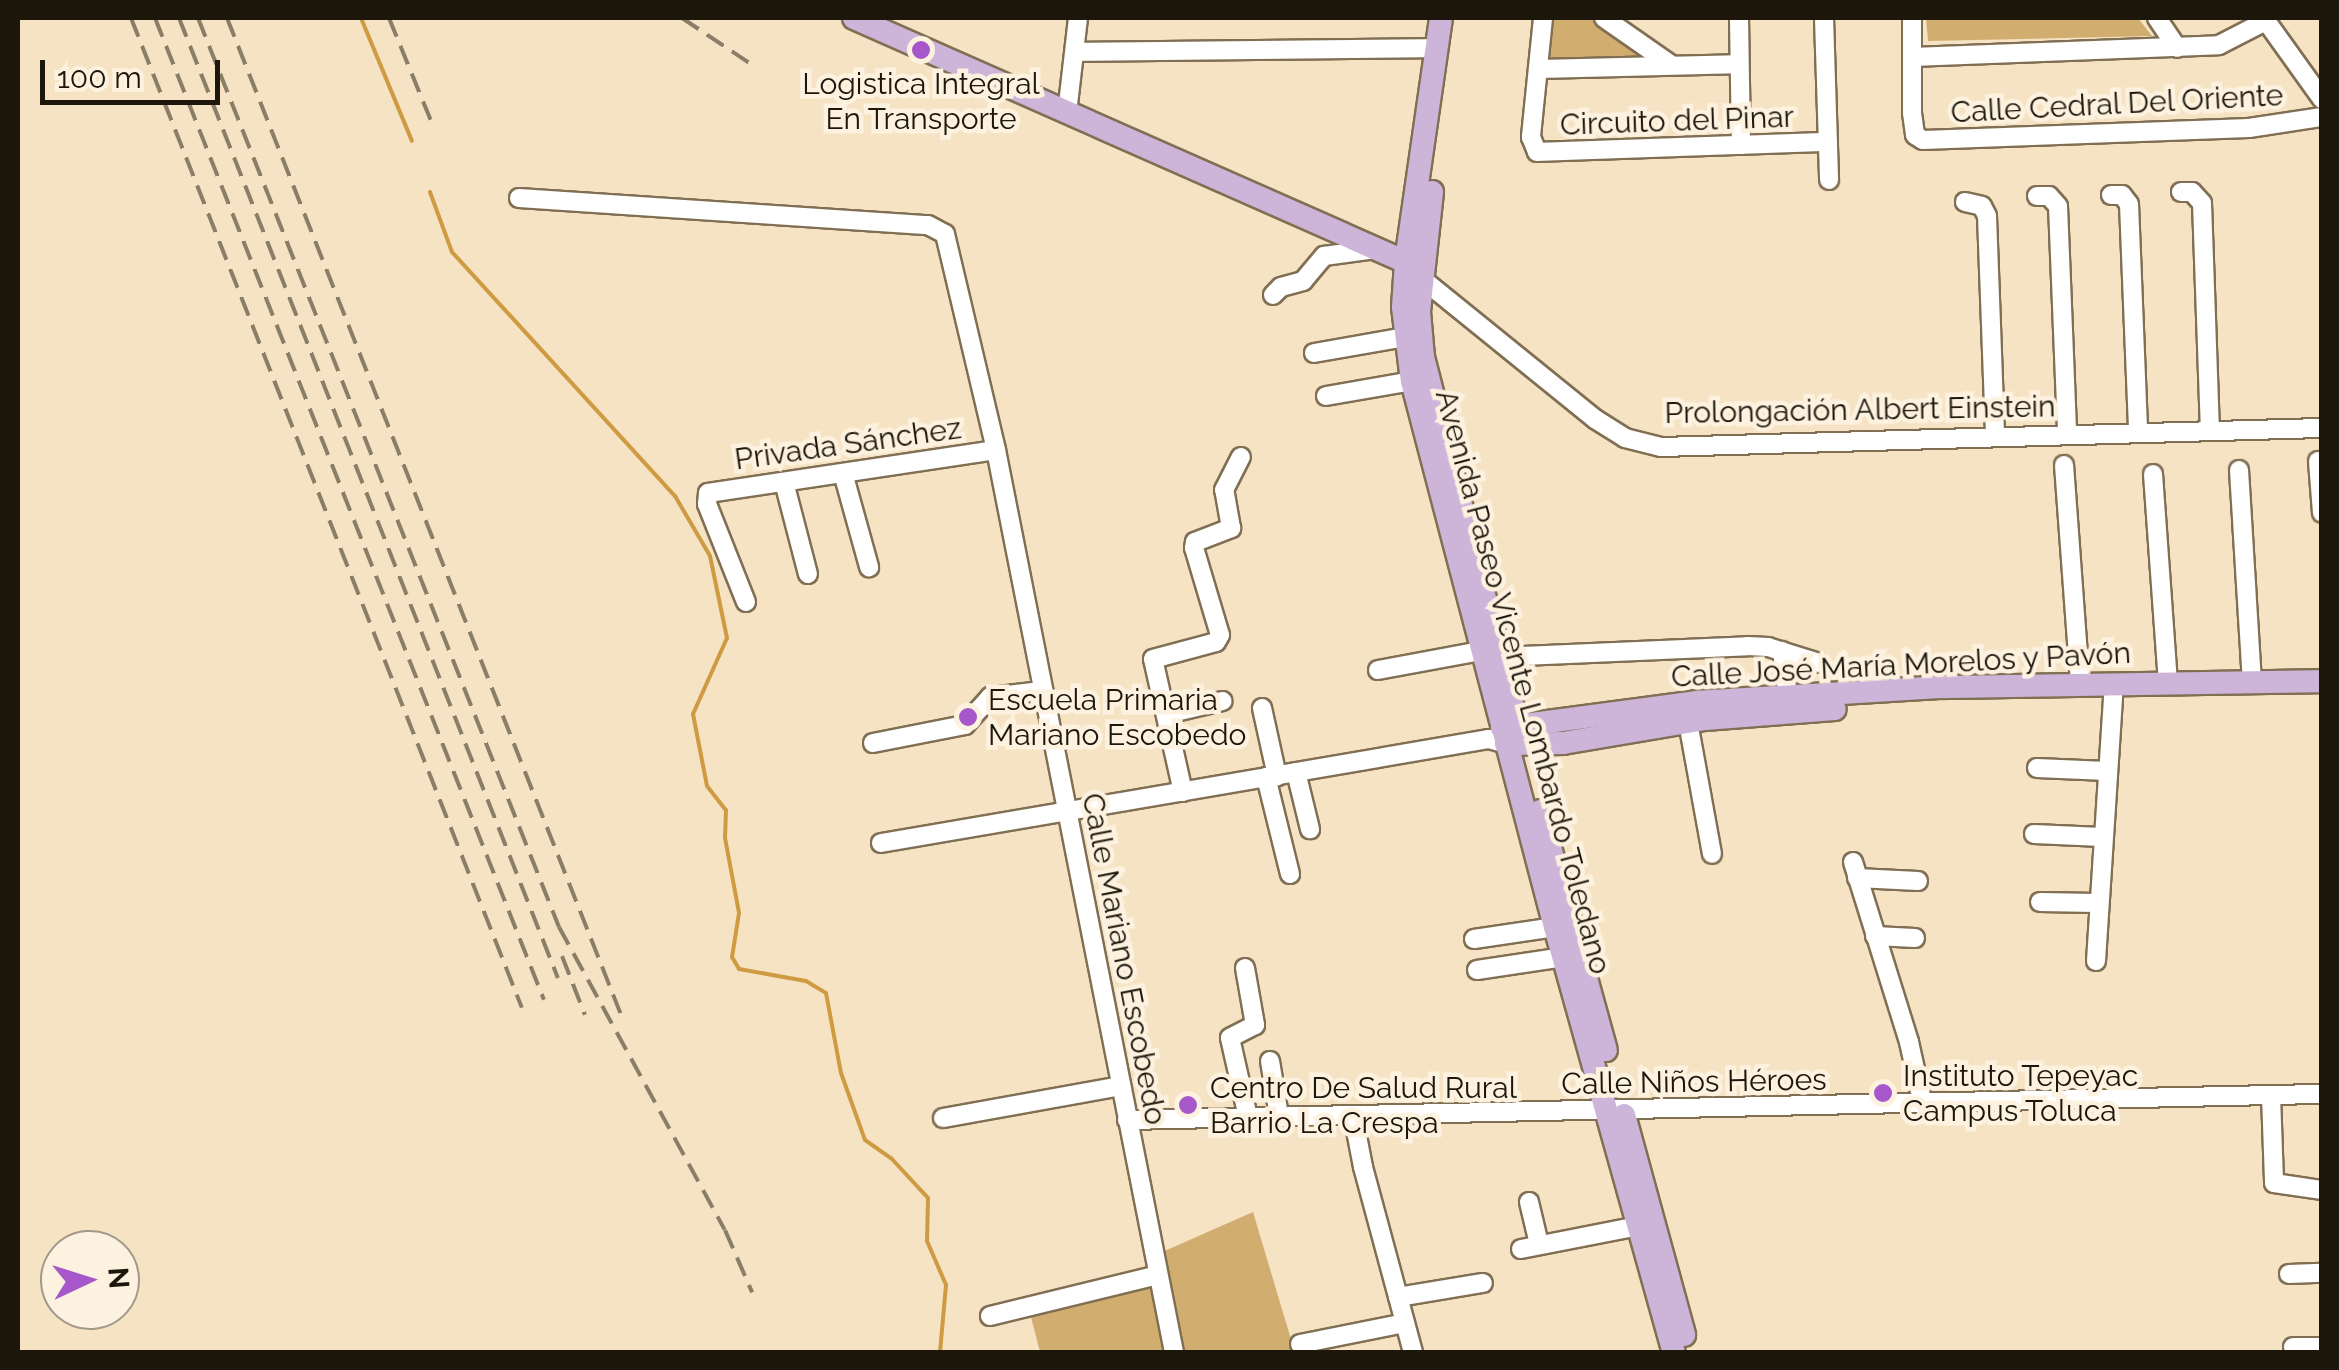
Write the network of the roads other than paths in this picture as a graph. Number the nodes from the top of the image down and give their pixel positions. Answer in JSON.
{"nodes":[{"id":1,"x":854,"y":18,"type":"edge"},
{"id":2,"x":1078,"y":18,"type":"edge"},
{"id":3,"x":1441,"y":18,"type":"edge"},
{"id":4,"x":1454,"y":18,"type":"edge"},
{"id":5,"x":1543,"y":18,"type":"edge"},
{"id":6,"x":1604,"y":18,"type":"edge"},
{"id":7,"x":1739,"y":18,"type":"edge"},
{"id":8,"x":1824,"y":18,"type":"edge"},
{"id":9,"x":1912,"y":18,"type":"edge"},
{"id":10,"x":2157,"y":18,"type":"edge"},
{"id":11,"x":2265,"y":19,"type":"edge"},
{"id":12,"x":1438,"y":48,"type":"junction"},
{"id":13,"x":2177,"y":48,"type":"junction"},
{"id":14,"x":1074,"y":52,"type":"junction"},
{"id":15,"x":1912,"y":57,"type":"junction"},
{"id":16,"x":1670,"y":64,"type":"junction"},
{"id":17,"x":1737,"y":64,"type":"junction"},
{"id":18,"x":1538,"y":69,"type":"junction"},
{"id":19,"x":2322,"y":99,"type":"edge"},
{"id":20,"x":1067,"y":113,"type":"junction"},
{"id":21,"x":2322,"y":118,"type":"edge"},
{"id":22,"x":1828,"y":142,"type":"junction"},
{"id":23,"x":1741,"y":145,"type":"junction"},
{"id":24,"x":1829,"y":180,"type":"dead end"},
{"id":25,"x":2180,"y":192,"type":"dead end"},
{"id":26,"x":2111,"y":195,"type":"dead end"},
{"id":27,"x":2037,"y":196,"type":"dead end"},
{"id":28,"x":519,"y":198,"type":"dead end"},
{"id":29,"x":1965,"y":202,"type":"dead end"},
{"id":30,"x":1376,"y":249,"type":"junction"},
{"id":31,"x":1414,"y":270,"type":"junction"},
{"id":32,"x":1273,"y":295,"type":"dead end"},
{"id":33,"x":1405,"y":337,"type":"junction"},
{"id":34,"x":1314,"y":353,"type":"dead end"},
{"id":35,"x":1412,"y":381,"type":"junction"},
{"id":36,"x":1326,"y":396,"type":"dead end"},
{"id":37,"x":2322,"y":428,"type":"edge"},
{"id":38,"x":2210,"y":431,"type":"junction"},
{"id":39,"x":2138,"y":433,"type":"junction"},
{"id":40,"x":2067,"y":435,"type":"junction"},
{"id":41,"x":1995,"y":437,"type":"junction"},
{"id":42,"x":996,"y":450,"type":"junction"},
{"id":43,"x":1241,"y":456,"type":"dead end"},
{"id":44,"x":2318,"y":461,"type":"dead end"},
{"id":45,"x":2064,"y":465,"type":"dead end"},
{"id":46,"x":2239,"y":470,"type":"dead end"},
{"id":47,"x":843,"y":474,"type":"junction"},
{"id":48,"x":2153,"y":474,"type":"dead end"},
{"id":49,"x":784,"y":482,"type":"junction"},
{"id":50,"x":2322,"y":512,"type":"edge"},
{"id":51,"x":869,"y":567,"type":"dead end"},
{"id":52,"x":808,"y":574,"type":"dead end"},
{"id":53,"x":746,"y":602,"type":"dead end"},
{"id":54,"x":1782,"y":652,"type":"junction"},
{"id":55,"x":1490,"y":654,"type":"junction"},
{"id":56,"x":1819,"y":663,"type":"dead end"},
{"id":57,"x":1378,"y":670,"type":"dead end"},
{"id":58,"x":2322,"y":681,"type":"edge"},
{"id":59,"x":2168,"y":682,"type":"junction"},
{"id":60,"x":2252,"y":682,"type":"junction"},
{"id":61,"x":2080,"y":684,"type":"junction"},
{"id":62,"x":2322,"y":688,"type":"edge"},
{"id":63,"x":1040,"y":691,"type":"junction"},
{"id":64,"x":1788,"y":696,"type":"junction"},
{"id":65,"x":2113,"y":697,"type":"junction"},
{"id":66,"x":1223,"y":701,"type":"dead end"},
{"id":67,"x":1750,"y":707,"type":"junction"},
{"id":68,"x":1262,"y":708,"type":"dead end"},
{"id":69,"x":1166,"y":714,"type":"junction"},
{"id":70,"x":1688,"y":722,"type":"junction"},
{"id":71,"x":1507,"y":736,"type":"junction"},
{"id":72,"x":873,"y":744,"type":"dead end"},
{"id":73,"x":2037,"y":768,"type":"dead end"},
{"id":74,"x":2107,"y":771,"type":"junction"},
{"id":75,"x":1296,"y":772,"type":"junction"},
{"id":76,"x":1271,"y":776,"type":"junction"},
{"id":77,"x":1183,"y":792,"type":"junction"},
{"id":78,"x":1068,"y":811,"type":"junction"},
{"id":79,"x":1310,"y":829,"type":"dead end"},
{"id":80,"x":2034,"y":834,"type":"dead end"},
{"id":81,"x":2102,"y":837,"type":"junction"},
{"id":82,"x":881,"y":843,"type":"dead end"},
{"id":83,"x":1712,"y":854,"type":"dead end"},
{"id":84,"x":1290,"y":874,"type":"dead end"},
{"id":85,"x":1918,"y":881,"type":"dead end"},
{"id":86,"x":2040,"y":902,"type":"dead end"},
{"id":87,"x":2098,"y":903,"type":"junction"},
{"id":88,"x":1555,"y":927,"type":"junction"},
{"id":89,"x":1874,"y":936,"type":"junction"},
{"id":90,"x":1916,"y":938,"type":"dead end"},
{"id":91,"x":1474,"y":940,"type":"dead end"},
{"id":92,"x":1564,"y":957,"type":"junction"},
{"id":93,"x":2096,"y":961,"type":"dead end"},
{"id":94,"x":1245,"y":968,"type":"dead end"},
{"id":95,"x":1477,"y":970,"type":"dead end"},
{"id":96,"x":1270,"y":1061,"type":"dead end"},
{"id":97,"x":1121,"y":1086,"type":"junction"},
{"id":98,"x":2322,"y":1094,"type":"edge"},
{"id":99,"x":2271,"y":1095,"type":"junction"},
{"id":100,"x":1923,"y":1105,"type":"junction"},
{"id":101,"x":1615,"y":1111,"type":"junction"},
{"id":102,"x":1354,"y":1115,"type":"junction"},
{"id":103,"x":1248,"y":1116,"type":"junction"},
{"id":104,"x":1279,"y":1116,"type":"junction"},
{"id":105,"x":943,"y":1118,"type":"dead end"},
{"id":106,"x":1127,"y":1120,"type":"junction"},
{"id":107,"x":2322,"y":1190,"type":"edge"},
{"id":108,"x":1529,"y":1202,"type":"dead end"},
{"id":109,"x":1638,"y":1226,"type":"junction"},
{"id":110,"x":2289,"y":1274,"type":"dead end"},
{"id":111,"x":2322,"y":1274,"type":"edge"},
{"id":112,"x":1158,"y":1275,"type":"junction"},
{"id":113,"x":1483,"y":1284,"type":"dead end"},
{"id":114,"x":1398,"y":1297,"type":"junction"},
{"id":115,"x":990,"y":1316,"type":"dead end"},
{"id":116,"x":1405,"y":1323,"type":"junction"},
{"id":117,"x":1300,"y":1344,"type":"dead end"},
{"id":118,"x":2293,"y":1347,"type":"dead end"},
{"id":119,"x":2322,"y":1348,"type":"edge"},
{"id":120,"x":1174,"y":1352,"type":"edge"},
{"id":121,"x":1413,"y":1352,"type":"edge"},
{"id":122,"x":1674,"y":1352,"type":"edge"},
{"id":123,"x":1688,"y":1352,"type":"edge"}],
"edges":[{"from":1,"to":20,"type":"main road","name":"Prolongación Albert Einstein"},
{"from":2,"to":14,"type":"street"},
{"from":3,"to":12,"type":"main road","name":"Avenida Paseo Vicente Lombardo Toledano"},
{"from":4,"to":31,"type":"main road","name":"Avenida Paseo Vicente Lombardo Toledano"},
{"from":5,"to":18,"type":"street"},
{"from":6,"to":16,"type":"street"},
{"from":7,"to":17,"type":"street"},
{"from":8,"to":22,"type":"street"},
{"from":9,"to":15,"type":"street","name":"Calle Cedral Del Oriente"},
{"from":10,"to":13,"type":"street"},
{"from":11,"to":13,"type":"street"},
{"from":11,"to":19,"type":"street"},
{"from":12,"to":14,"type":"street"},
{"from":12,"to":31,"type":"main road","name":"Avenida Paseo Vicente Lombardo Toledano"},
{"from":13,"to":15,"type":"street"},
{"from":14,"to":20,"type":"street"},
{"from":15,"to":21,"type":"street","name":"Calle Cedral Del Oriente"},
{"from":16,"to":17,"type":"street"},
{"from":16,"to":18,"type":"street"},
{"from":17,"to":23,"type":"street"},
{"from":18,"to":23,"type":"street","name":"Circuito del Pinar"},
{"from":20,"to":30,"type":"main road","name":"Prolongación Albert Einstein"},
{"from":22,"to":23,"type":"street","name":"Circuito del Pinar"},
{"from":22,"to":24,"type":"street"},
{"from":25,"to":38,"type":"street"},
{"from":26,"to":39,"type":"street"},
{"from":27,"to":40,"type":"street"},
{"from":28,"to":42,"type":"street","name":"Calle Mariano Escobedo"},
{"from":29,"to":41,"type":"street"},
{"from":30,"to":31,"type":"main road","name":"Prolongación Albert Einstein"},
{"from":30,"to":32,"type":"street"},
{"from":31,"to":33,"type":"main road","name":"Avenida Paseo Vicente Lombardo Toledano"},
{"from":31,"to":41,"type":"street","name":"Prolongación Albert Einstein"},
{"from":31,"to":55,"type":"main road","name":"Avenida Paseo Vicente Lombardo Toledano"},
{"from":33,"to":34,"type":"street"},
{"from":33,"to":35,"type":"main road","name":"Avenida Paseo Vicente Lombardo Toledano"},
{"from":35,"to":36,"type":"street"},
{"from":35,"to":55,"type":"main road","name":"Avenida Paseo Vicente Lombardo Toledano"},
{"from":37,"to":38,"type":"street","name":"Prolongación Albert Einstein"},
{"from":38,"to":39,"type":"street","name":"Prolongación Albert Einstein"},
{"from":39,"to":40,"type":"street","name":"Prolongación Albert Einstein"},
{"from":40,"to":41,"type":"street","name":"Prolongación Albert Einstein"},
{"from":42,"to":47,"type":"street","name":"Privada Sánchez"},
{"from":42,"to":63,"type":"street","name":"Calle Mariano Escobedo"},
{"from":43,"to":69,"type":"street"},
{"from":44,"to":50,"type":"street"},
{"from":45,"to":61,"type":"street"},
{"from":46,"to":60,"type":"street"},
{"from":47,"to":49,"type":"street","name":"Privada Sánchez"},
{"from":47,"to":51,"type":"street"},
{"from":48,"to":59,"type":"street"},
{"from":49,"to":52,"type":"street"},
{"from":49,"to":53,"type":"street","name":"Privada Sánchez"},
{"from":54,"to":55,"type":"street"},
{"from":54,"to":56,"type":"street"},
{"from":54,"to":64,"type":"street"},
{"from":55,"to":57,"type":"street"},
{"from":55,"to":71,"type":"main road","name":"Avenida Paseo Vicente Lombardo Toledano"},
{"from":58,"to":60,"type":"main road","name":"Calle José María Morelos y Pavón"},
{"from":59,"to":60,"type":"main road","name":"Calle José María Morelos y Pavón"},
{"from":59,"to":61,"type":"main road","name":"Calle José María Morelos y Pavón"},
{"from":61,"to":64,"type":"main road","name":"Calle José María Morelos y Pavón"},
{"from":62,"to":65,"type":"main road","name":"Calle José María Morelos y Pavón"},
{"from":63,"to":72,"type":"street"},
{"from":63,"to":78,"type":"street","name":"Calle Mariano Escobedo"},
{"from":64,"to":67,"type":"main road","name":"Calle José María Morelos y Pavón"},
{"from":65,"to":67,"type":"main road","name":"Calle José María Morelos y Pavón"},
{"from":65,"to":74,"type":"street"},
{"from":66,"to":69,"type":"street"},
{"from":67,"to":70,"type":"main road","name":"Calle José María Morelos y Pavón"},
{"from":67,"to":71,"type":"main road","name":"Calle José María Morelos y Pavón"},
{"from":68,"to":76,"type":"street"},
{"from":69,"to":77,"type":"street"},
{"from":70,"to":71,"type":"main road","name":"Calle José María Morelos y Pavón"},
{"from":70,"to":83,"type":"street"},
{"from":71,"to":75,"type":"street","name":"Calle José María Morelos y Pavón"},
{"from":71,"to":88,"type":"main road","name":"Avenida Paseo Vicente Lombardo Toledano"},
{"from":71,"to":101,"type":"main road","name":"Avenida Paseo Vicente Lombardo Toledano"},
{"from":73,"to":74,"type":"street"},
{"from":74,"to":81,"type":"street"},
{"from":75,"to":76,"type":"street","name":"Calle José María Morelos y Pavón"},
{"from":75,"to":79,"type":"street"},
{"from":76,"to":77,"type":"street","name":"Calle José María Morelos y Pavón"},
{"from":76,"to":84,"type":"street"},
{"from":77,"to":78,"type":"street","name":"Calle José María Morelos y Pavón"},
{"from":78,"to":82,"type":"street","name":"Calle José María Morelos y Pavón"},
{"from":78,"to":97,"type":"street","name":"Calle Mariano Escobedo"},
{"from":80,"to":81,"type":"street"},
{"from":81,"to":87,"type":"street"},
{"from":85,"to":89,"type":"street"},
{"from":86,"to":87,"type":"street"},
{"from":87,"to":93,"type":"street"},
{"from":88,"to":91,"type":"street"},
{"from":88,"to":92,"type":"main road","name":"Avenida Paseo Vicente Lombardo Toledano"},
{"from":89,"to":90,"type":"street"},
{"from":89,"to":100,"type":"street"},
{"from":92,"to":95,"type":"street"},
{"from":92,"to":101,"type":"main road","name":"Avenida Paseo Vicente Lombardo Toledano"},
{"from":94,"to":103,"type":"street"},
{"from":96,"to":104,"type":"street"},
{"from":97,"to":105,"type":"street"},
{"from":97,"to":106,"type":"street","name":"Calle Mariano Escobedo"},
{"from":98,"to":99,"type":"street","name":"Calle Niños Héroes"},
{"from":99,"to":100,"type":"street","name":"Calle Niños Héroes"},
{"from":99,"to":107,"type":"street"},
{"from":100,"to":101,"type":"street","name":"Calle Niños Héroes"},
{"from":101,"to":102,"type":"street","name":"Calle Niños Héroes"},
{"from":101,"to":109,"type":"main road","name":"Avenida Paseo Vicente Lombardo Toledano"},
{"from":101,"to":123,"type":"main road","name":"Avenida Paseo Vicente Lombardo Toledano"},
{"from":102,"to":104,"type":"street","name":"Calle Niños Héroes"},
{"from":102,"to":114,"type":"street"},
{"from":103,"to":104,"type":"street","name":"Calle Niños Héroes"},
{"from":103,"to":106,"type":"street","name":"Calle Niños Héroes"},
{"from":106,"to":112,"type":"street","name":"Calle Mariano Escobedo"},
{"from":108,"to":109,"type":"street"},
{"from":109,"to":122,"type":"main road","name":"Avenida Paseo Vicente Lombardo Toledano"},
{"from":110,"to":111,"type":"street"},
{"from":112,"to":115,"type":"street"},
{"from":112,"to":120,"type":"street","name":"Calle Mariano Escobedo"},
{"from":113,"to":114,"type":"street"},
{"from":114,"to":116,"type":"street"},
{"from":116,"to":117,"type":"street"},
{"from":116,"to":121,"type":"street"},
{"from":118,"to":119,"type":"street"}]}
